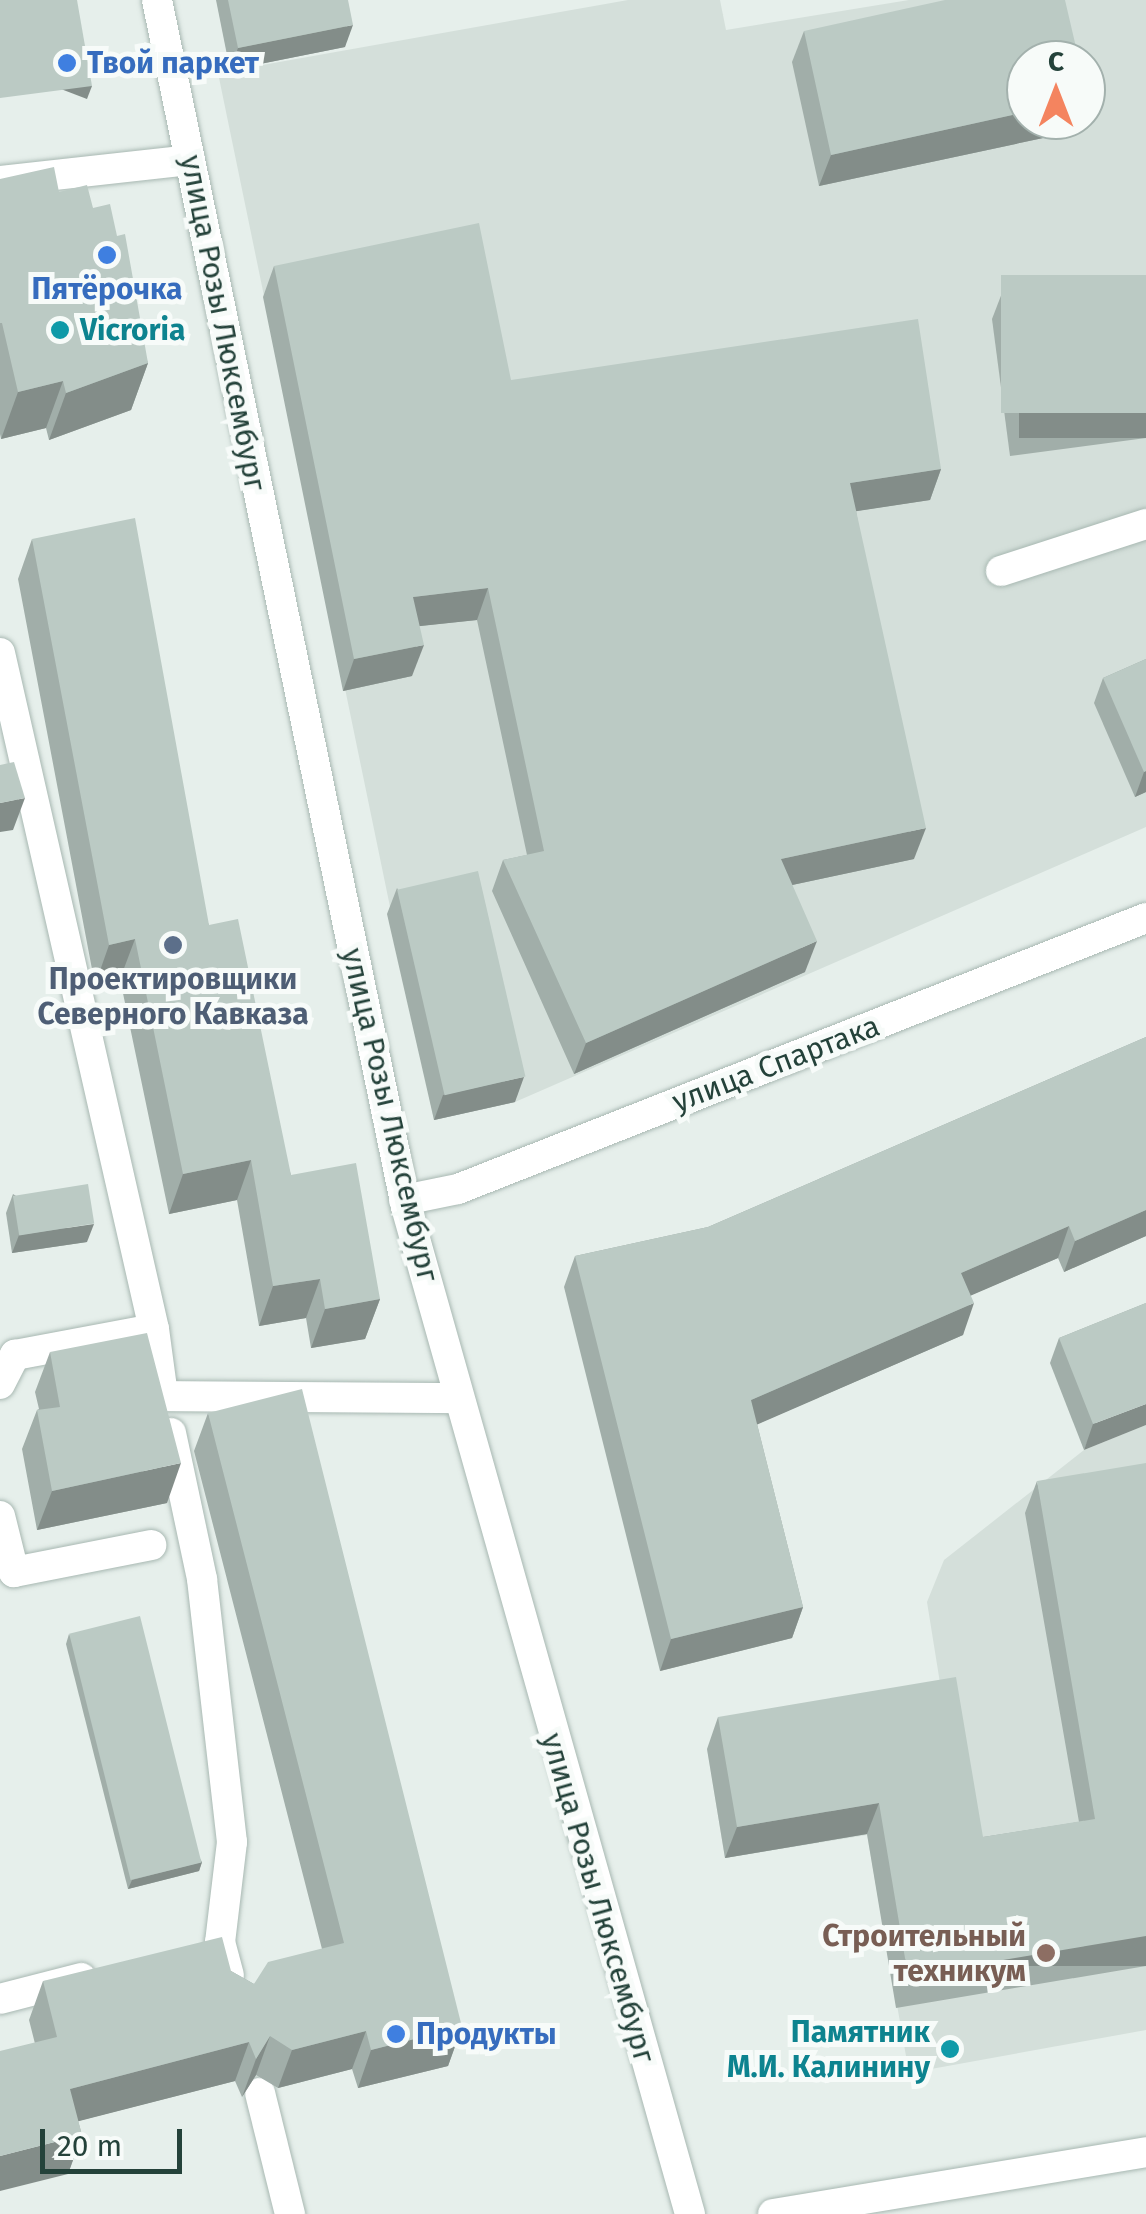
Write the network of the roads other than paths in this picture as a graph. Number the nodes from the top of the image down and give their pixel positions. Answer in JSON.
{"nodes":[{"id":1,"x":158,"y":0,"type":"edge"},
{"id":2,"x":190,"y":160,"type":"junction"},
{"id":3,"x":0,"y":181,"type":"edge"},
{"id":4,"x":1146,"y":524,"type":"edge"},
{"id":5,"x":1001,"y":572,"type":"dead end"},
{"id":6,"x":0,"y":653,"type":"edge"},
{"id":7,"x":8,"y":732,"type":"edge"},
{"id":8,"x":1146,"y":918,"type":"edge"},
{"id":9,"x":404,"y":1200,"type":"junction"},
{"id":10,"x":154,"y":1329,"type":"junction"},
{"id":11,"x":0,"y":1384,"type":"edge"},
{"id":12,"x":163,"y":1396,"type":"junction"},
{"id":13,"x":457,"y":1398,"type":"junction"},
{"id":14,"x":0,"y":1516,"type":"edge"},
{"id":15,"x":151,"y":1544,"type":"dead end"},
{"id":16,"x":220,"y":1942,"type":"junction"},
{"id":17,"x":183,"y":1951,"type":"edge"},
{"id":18,"x":110,"y":1970,"type":"edge"},
{"id":19,"x":0,"y":1999,"type":"edge"},
{"id":20,"x":236,"y":2004,"type":"edge"},
{"id":21,"x":260,"y":2093,"type":"edge"},
{"id":22,"x":1146,"y":2152,"type":"edge"},
{"id":23,"x":290,"y":2214,"type":"edge"},
{"id":24,"x":690,"y":2214,"type":"edge"},
{"id":25,"x":774,"y":2214,"type":"edge"}],
"edges":[{"from":1,"to":2,"type":"street","name":"улица Розы Люксембург"},
{"from":2,"to":3,"type":"street"},
{"from":2,"to":9,"type":"street","name":"улица Розы Люксембург"},
{"from":4,"to":5,"type":"street"},
{"from":6,"to":7,"type":"street"},
{"from":7,"to":10,"type":"street"},
{"from":8,"to":9,"type":"street","name":"улица Спартака"},
{"from":9,"to":13,"type":"street","name":"улица Розы Люксембург"},
{"from":10,"to":11,"type":"street"},
{"from":10,"to":12,"type":"street"},
{"from":12,"to":13,"type":"street"},
{"from":12,"to":16,"type":"street"},
{"from":13,"to":24,"type":"street","name":"улица Розы Люксембург"},
{"from":14,"to":15,"type":"street"},
{"from":16,"to":17,"type":"street"},
{"from":16,"to":20,"type":"street"},
{"from":18,"to":19,"type":"street"},
{"from":21,"to":23,"type":"street"},
{"from":22,"to":25,"type":"street"}]}
